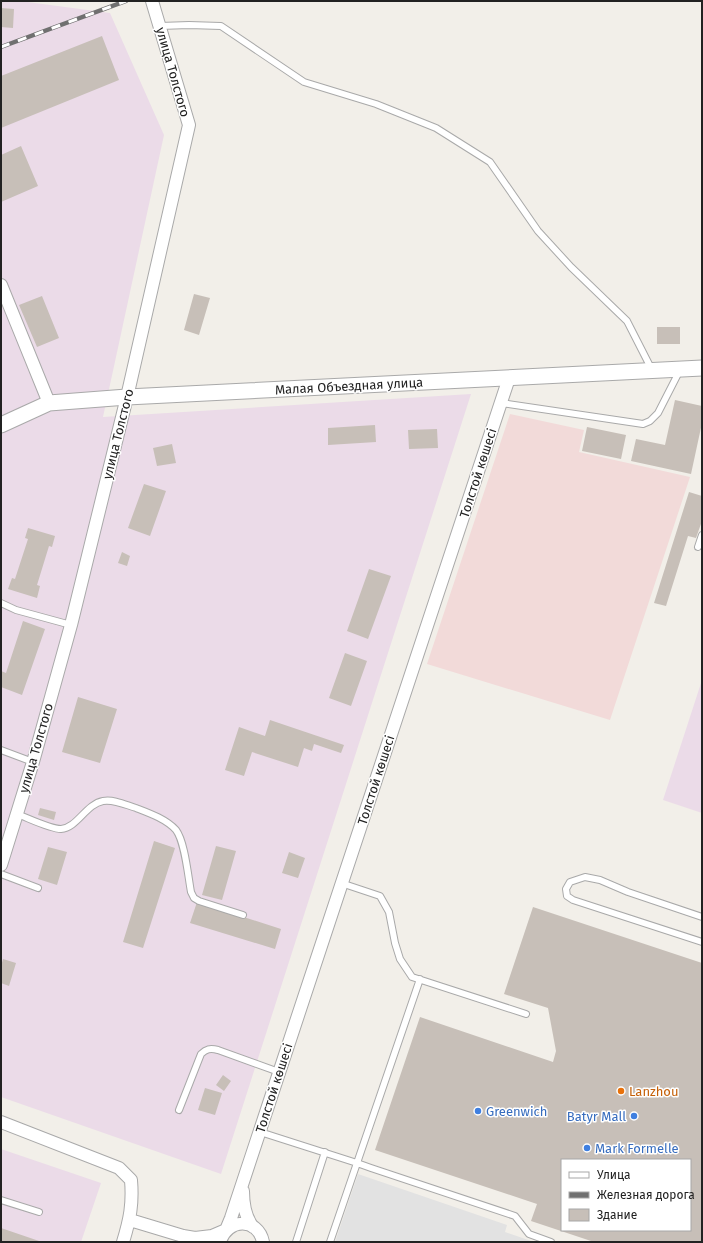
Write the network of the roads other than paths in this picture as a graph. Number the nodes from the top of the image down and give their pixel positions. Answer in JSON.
{"nodes":[{"id":1,"x":152,"y":1,"type":"edge"},
{"id":2,"x":160,"y":26,"type":"junction"},
{"id":3,"x":1,"y":285,"type":"edge"},
{"id":4,"x":702,"y":368,"type":"edge"},
{"id":5,"x":681,"y":369,"type":"junction"},
{"id":6,"x":652,"y":370,"type":"junction"},
{"id":7,"x":509,"y":378,"type":"junction"},
{"id":8,"x":127,"y":398,"type":"junction"},
{"id":9,"x":49,"y":403,"type":"junction"},
{"id":10,"x":501,"y":403,"type":"junction"},
{"id":11,"x":1,"y":425,"type":"edge"},
{"id":12,"x":702,"y":535,"type":"edge"},
{"id":13,"x":698,"y":547,"type":"dead end"},
{"id":14,"x":1,"y":602,"type":"edge"},
{"id":15,"x":71,"y":624,"type":"junction"},
{"id":16,"x":1,"y":750,"type":"edge"},
{"id":17,"x":33,"y":762,"type":"junction"},
{"id":18,"x":17,"y":814,"type":"junction"},
{"id":19,"x":1,"y":865,"type":"edge"},
{"id":20,"x":1,"y":874,"type":"edge"},
{"id":21,"x":342,"y":883,"type":"junction"},
{"id":22,"x":38,"y":888,"type":"dead end"},
{"id":23,"x":243,"y":915,"type":"dead end"},
{"id":24,"x":702,"y":917,"type":"edge"},
{"id":25,"x":702,"y":942,"type":"edge"},
{"id":26,"x":420,"y":979,"type":"junction"},
{"id":27,"x":526,"y":1014,"type":"dead end"},
{"id":28,"x":279,"y":1072,"type":"junction"},
{"id":29,"x":179,"y":1110,"type":"dead end"},
{"id":30,"x":1,"y":1122,"type":"edge"},
{"id":31,"x":260,"y":1132,"type":"junction"},
{"id":32,"x":325,"y":1152,"type":"junction"},
{"id":33,"x":357,"y":1163,"type":"junction"},
{"id":34,"x":243,"y":1183,"type":"junction"},
{"id":35,"x":1,"y":1200,"type":"edge"},
{"id":36,"x":39,"y":1212,"type":"dead end"},
{"id":37,"x":130,"y":1220,"type":"junction"},
{"id":38,"x":253,"y":1227,"type":"junction"},
{"id":39,"x":226,"y":1230,"type":"junction"},
{"id":40,"x":199,"y":1240,"type":"edge"},
{"id":41,"x":123,"y":1242,"type":"edge"},
{"id":42,"x":220,"y":1242,"type":"edge"},
{"id":43,"x":263,"y":1242,"type":"edge"},
{"id":44,"x":296,"y":1242,"type":"edge"},
{"id":45,"x":330,"y":1242,"type":"edge"},
{"id":46,"x":551,"y":1242,"type":"edge"}],
"edges":[{"from":1,"to":2,"type":"street","name":"улица Толстого"},
{"from":2,"to":6,"type":"lane"},
{"from":2,"to":8,"type":"street","name":"улица Толстого"},
{"from":3,"to":9,"type":"street"},
{"from":4,"to":5,"type":"street","name":"Малая Объездная улица"},
{"from":5,"to":6,"type":"street","name":"Малая Объездная улица"},
{"from":5,"to":10,"type":"lane"},
{"from":6,"to":7,"type":"street","name":"Малая Объездная улица"},
{"from":7,"to":8,"type":"street","name":"Малая Объездная улица"},
{"from":7,"to":10,"type":"street","name":"Толстой көшесі"},
{"from":8,"to":9,"type":"street","name":"Малая Объездная улица"},
{"from":8,"to":15,"type":"street","name":"улица Толстого"},
{"from":9,"to":11,"type":"street","name":"Малая Объездная улица"},
{"from":10,"to":21,"type":"street","name":"Толстой көшесі"},
{"from":12,"to":13,"type":"lane"},
{"from":14,"to":15,"type":"lane"},
{"from":15,"to":17,"type":"street","name":"улица Толстого"},
{"from":16,"to":17,"type":"lane"},
{"from":17,"to":18,"type":"street","name":"улица Толстого"},
{"from":18,"to":19,"type":"street","name":"улица Толстого"},
{"from":18,"to":23,"type":"lane"},
{"from":20,"to":22,"type":"lane"},
{"from":21,"to":26,"type":"lane"},
{"from":21,"to":28,"type":"street","name":"Толстой көшесі"},
{"from":24,"to":25,"type":"lane"},
{"from":26,"to":27,"type":"lane"},
{"from":26,"to":33,"type":"lane"},
{"from":28,"to":29,"type":"lane"},
{"from":28,"to":31,"type":"street","name":"Толстой көшесі"},
{"from":30,"to":37,"type":"street"},
{"from":31,"to":32,"type":"lane"},
{"from":31,"to":34,"type":"street","name":"Толстой көшесі"},
{"from":32,"to":33,"type":"lane"},
{"from":32,"to":44,"type":"lane"},
{"from":33,"to":45,"type":"lane"},
{"from":33,"to":46,"type":"lane"},
{"from":34,"to":38,"type":"street"},
{"from":34,"to":39,"type":"street"},
{"from":35,"to":36,"type":"lane"},
{"from":37,"to":40,"type":"street"},
{"from":37,"to":41,"type":"street"},
{"from":38,"to":39,"type":"street"},
{"from":38,"to":43,"type":"street"},
{"from":39,"to":40,"type":"street"},
{"from":39,"to":42,"type":"street"}]}
